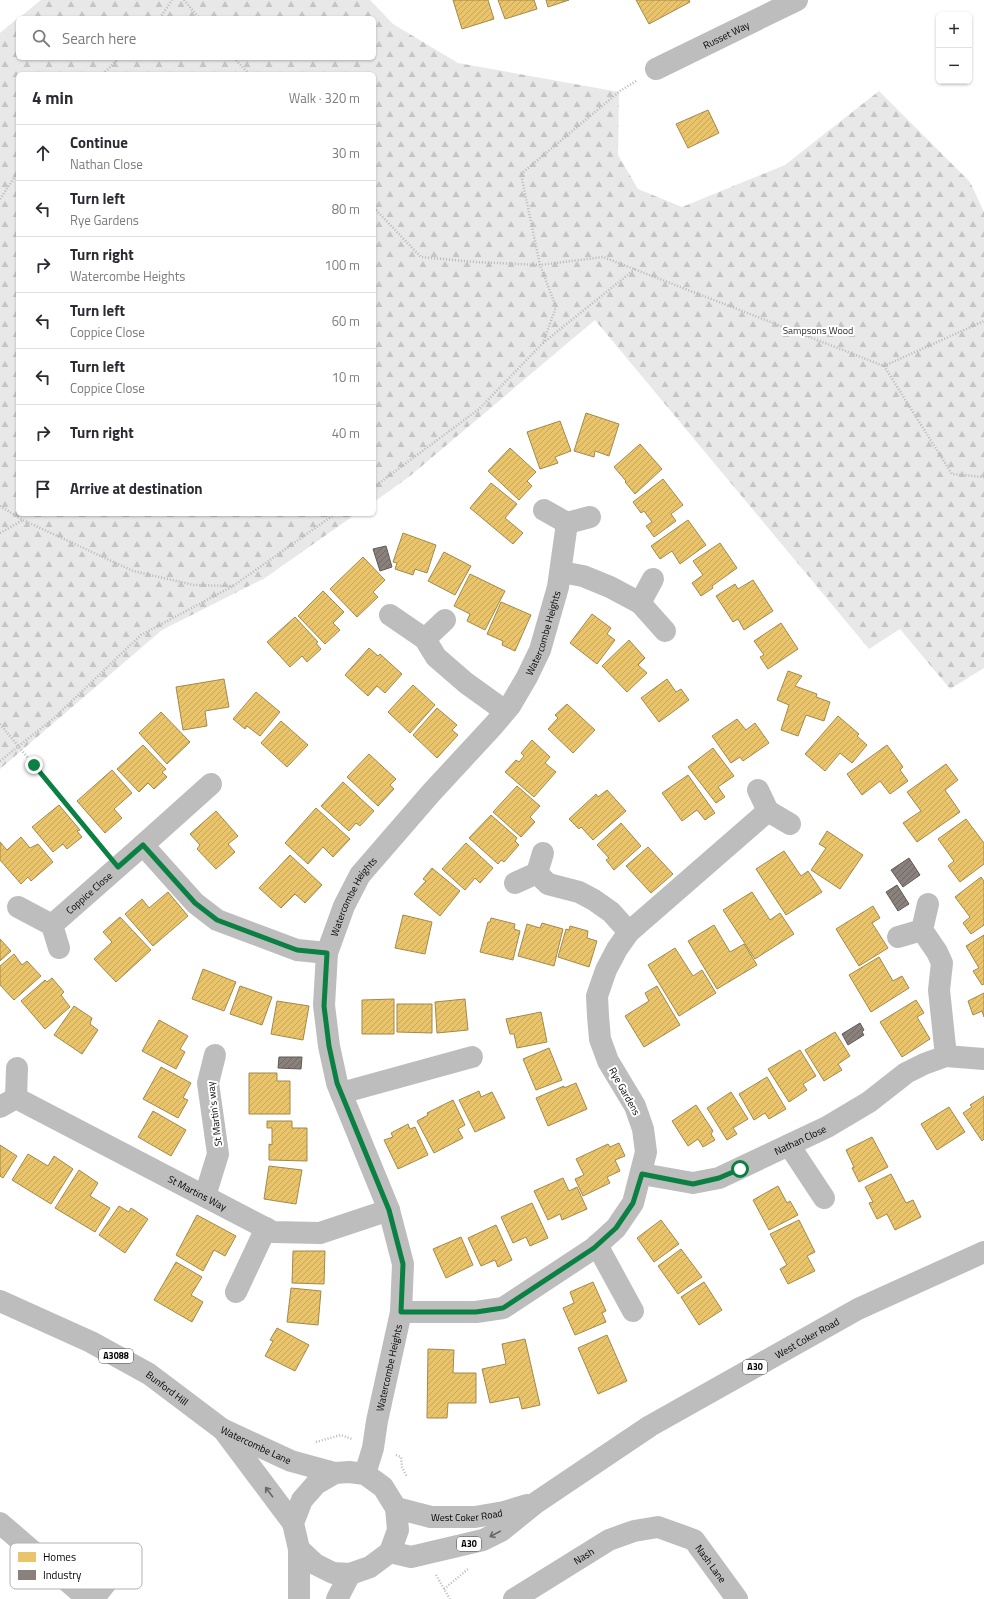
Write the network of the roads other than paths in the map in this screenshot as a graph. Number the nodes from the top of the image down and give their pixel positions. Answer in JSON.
{"nodes":[{"id":1,"x":797,"y":0,"type":"edge"},
{"id":2,"x":656,"y":69,"type":"road end"},
{"id":3,"x":544,"y":510,"type":"dead end"},
{"id":4,"x":590,"y":517,"type":"dead end"},
{"id":5,"x":567,"y":523,"type":"junction"},
{"id":6,"x":560,"y":572,"type":"junction"},
{"id":7,"x":653,"y":580,"type":"dead end"},
{"id":8,"x":640,"y":603,"type":"junction"},
{"id":9,"x":390,"y":615,"type":"dead end"},
{"id":10,"x":445,"y":620,"type":"dead end"},
{"id":11,"x":665,"y":631,"type":"dead end"},
{"id":12,"x":425,"y":639,"type":"junction"},
{"id":13,"x":505,"y":711,"type":"junction"},
{"id":14,"x":211,"y":784,"type":"dead end"},
{"id":15,"x":758,"y":790,"type":"dead end"},
{"id":16,"x":768,"y":812,"type":"junction"},
{"id":17,"x":790,"y":824,"type":"dead end"},
{"id":18,"x":143,"y":845,"type":"junction"},
{"id":19,"x":543,"y":852,"type":"dead end"},
{"id":20,"x":537,"y":873,"type":"junction"},
{"id":21,"x":515,"y":883,"type":"dead end"},
{"id":22,"x":928,"y":904,"type":"dead end"},
{"id":23,"x":18,"y":907,"type":"dead end"},
{"id":24,"x":52,"y":925,"type":"junction"},
{"id":25,"x":922,"y":930,"type":"junction"},
{"id":26,"x":629,"y":932,"type":"junction"},
{"id":27,"x":898,"y":937,"type":"dead end"},
{"id":28,"x":59,"y":948,"type":"dead end"},
{"id":29,"x":327,"y":953,"type":"junction"},
{"id":30,"x":215,"y":1055,"type":"dead end"},
{"id":31,"x":946,"y":1056,"type":"junction"},
{"id":32,"x":472,"y":1057,"type":"dead end"},
{"id":33,"x":984,"y":1059,"type":"edge"},
{"id":34,"x":16,"y":1068,"type":"dead end"},
{"id":35,"x":341,"y":1094,"type":"junction"},
{"id":36,"x":8,"y":1103,"type":"edge"},
{"id":37,"x":789,"y":1145,"type":"junction"},
{"id":38,"x":642,"y":1174,"type":"junction"},
{"id":39,"x":205,"y":1196,"type":"junction"},
{"id":40,"x":824,"y":1198,"type":"dead end"},
{"id":41,"x":389,"y":1210,"type":"junction"},
{"id":42,"x":266,"y":1228,"type":"junction"},
{"id":43,"x":597,"y":1245,"type":"junction"},
{"id":44,"x":984,"y":1252,"type":"edge"},
{"id":45,"x":236,"y":1292,"type":"dead end"},
{"id":46,"x":0,"y":1301,"type":"edge"},
{"id":47,"x":633,"y":1311,"type":"dead end"},
{"id":48,"x":401,"y":1312,"type":"junction"},
{"id":49,"x":222,"y":1429,"type":"junction"},
{"id":50,"x":335,"y":1473,"type":"junction"},
{"id":51,"x":365,"y":1474,"type":"junction"},
{"id":52,"x":537,"y":1502,"type":"junction"},
{"id":53,"x":396,"y":1508,"type":"junction"},
{"id":54,"x":293,"y":1522,"type":"junction"},
{"id":55,"x":0,"y":1523,"type":"edge"},
{"id":56,"x":658,"y":1527,"type":"joint"},
{"id":57,"x":23,"y":1543,"type":"edge"},
{"id":58,"x":299,"y":1549,"type":"junction"},
{"id":59,"x":390,"y":1552,"type":"junction"},
{"id":60,"x":350,"y":1574,"type":"junction"},
{"id":61,"x":76,"y":1589,"type":"edge"},
{"id":62,"x":101,"y":1589,"type":"edge"},
{"id":63,"x":88,"y":1599,"type":"edge"},
{"id":64,"x":93,"y":1599,"type":"edge"},
{"id":65,"x":299,"y":1599,"type":"edge"},
{"id":66,"x":337,"y":1599,"type":"edge"},
{"id":67,"x":514,"y":1599,"type":"edge"},
{"id":68,"x":737,"y":1599,"type":"edge"}],
"edges":[{"from":1,"to":2,"type":"main road","name":"Russet Way"},
{"from":3,"to":5,"type":"main road"},
{"from":4,"to":5,"type":"main road"},
{"from":5,"to":6,"type":"main road","name":"Watercombe Heights"},
{"from":6,"to":8,"type":"main road"},
{"from":6,"to":13,"type":"main road","name":"Watercombe Heights"},
{"from":7,"to":8,"type":"main road"},
{"from":8,"to":11,"type":"main road"},
{"from":9,"to":12,"type":"main road"},
{"from":10,"to":12,"type":"main road"},
{"from":12,"to":13,"type":"main road"},
{"from":13,"to":29,"type":"main road","name":"Watercombe Heights"},
{"from":14,"to":18,"type":"main road","name":"Coppice Close"},
{"from":15,"to":16,"type":"main road"},
{"from":16,"to":17,"type":"main road"},
{"from":16,"to":26,"type":"main road","name":"Rye Gardens"},
{"from":18,"to":24,"type":"main road","name":"Coppice Close"},
{"from":18,"to":29,"type":"main road"},
{"from":19,"to":20,"type":"main road"},
{"from":20,"to":21,"type":"main road"},
{"from":20,"to":26,"type":"main road"},
{"from":22,"to":25,"type":"main road"},
{"from":23,"to":24,"type":"main road"},
{"from":24,"to":28,"type":"main road"},
{"from":25,"to":27,"type":"main road"},
{"from":25,"to":31,"type":"main road"},
{"from":26,"to":38,"type":"main road","name":"Rye Gardens"},
{"from":29,"to":35,"type":"main road","name":"Watercombe Heights"},
{"from":30,"to":39,"type":"main road","name":"St Martin's way"},
{"from":31,"to":33,"type":"main road","name":"Nathan Close"},
{"from":31,"to":37,"type":"main road","name":"Nathan Close"},
{"from":32,"to":35,"type":"main road"},
{"from":34,"to":36,"type":"main road","name":"St Martins Way"},
{"from":35,"to":41,"type":"main road","name":"Watercombe Heights"},
{"from":36,"to":39,"type":"main road","name":"St Martins Way"},
{"from":37,"to":38,"type":"main road","name":"Nathan Close"},
{"from":37,"to":40,"type":"main road"},
{"from":38,"to":43,"type":"main road","name":"Rye Gardens"},
{"from":39,"to":42,"type":"main road","name":"St Martins Way"},
{"from":41,"to":42,"type":"main road","name":"St Martins Way"},
{"from":41,"to":48,"type":"main road","name":"Watercombe Heights"},
{"from":42,"to":45,"type":"main road"},
{"from":43,"to":47,"type":"main road"},
{"from":43,"to":48,"type":"main road","name":"Rye Gardens"},
{"from":44,"to":52,"type":"main road","name":"West Coker Road","number":"A30"},
{"from":46,"to":49,"type":"main road","name":"Bunford Hill","number":"A3088"},
{"from":48,"to":51,"type":"main road","name":"Watercombe Heights"},
{"from":49,"to":50,"type":"main road","name":"Watercombe Lane"},
{"from":54,"to":49,"type":"main road","name":"Watercombe Lane","one_way":true},
{"from":50,"to":51,"type":"main road"},
{"from":50,"to":54,"type":"main road"},
{"from":51,"to":53,"type":"main road"},
{"from":52,"to":53,"type":"main road","name":"West Coker Road","number":"A30"},
{"from":52,"to":59,"type":"main road","name":"West Coker Road","number":"A30","one_way":true},
{"from":53,"to":59,"type":"main road"},
{"from":54,"to":58,"type":"main road"},
{"from":55,"to":57,"type":"main road"},
{"from":56,"to":67,"type":"main road","name":"Nash"},
{"from":56,"to":68,"type":"main road","name":"Nash Lane"},
{"from":58,"to":60,"type":"main road"},
{"from":58,"to":65,"type":"main road"},
{"from":59,"to":60,"type":"main road"},
{"from":60,"to":66,"type":"main road"},
{"from":61,"to":63,"type":"main road"},
{"from":62,"to":64,"type":"main road"}]}
